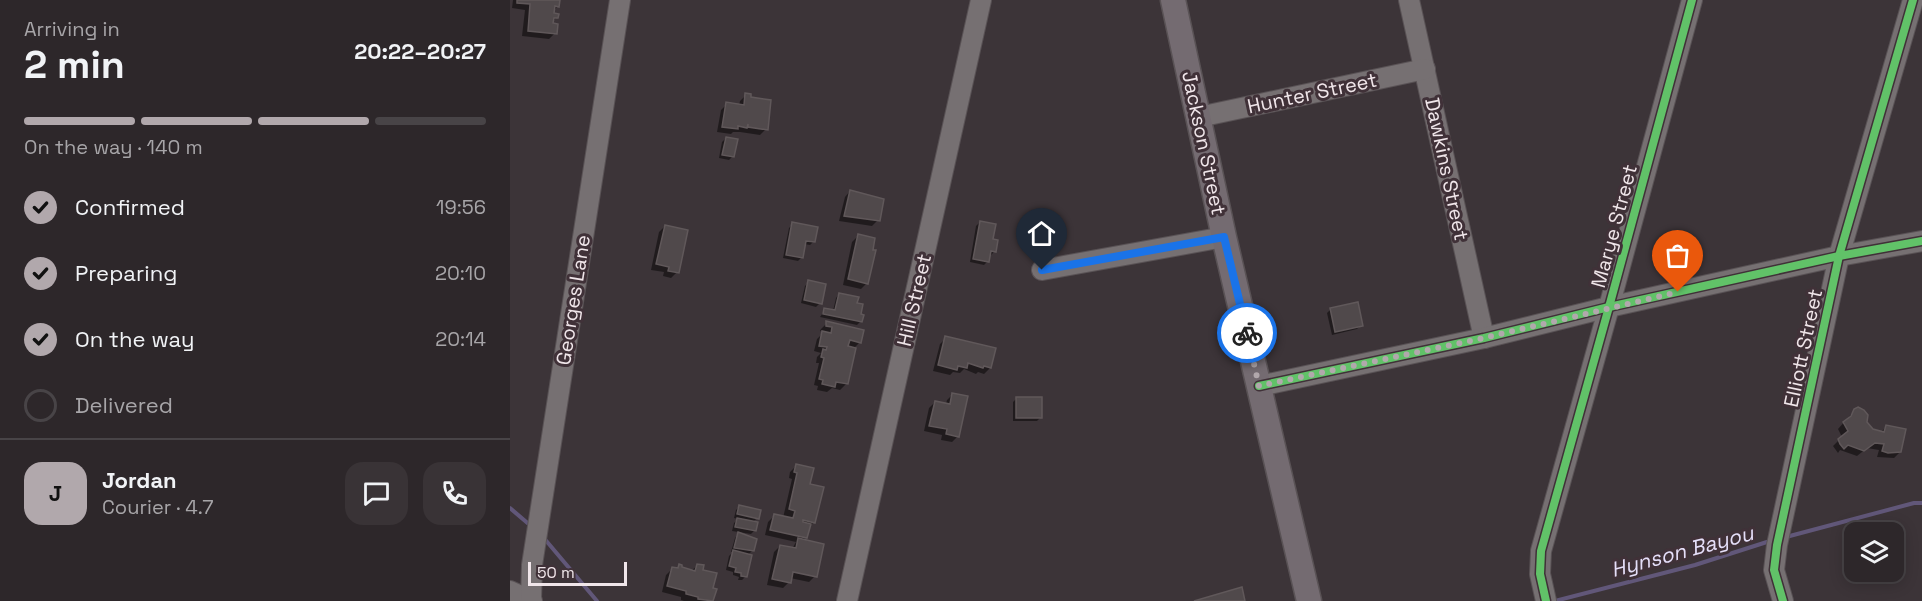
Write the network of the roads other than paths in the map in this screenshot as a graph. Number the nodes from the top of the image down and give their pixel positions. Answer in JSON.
{"nodes":[{"id":1,"x":620,"y":0,"type":"edge"},
{"id":2,"x":981,"y":0,"type":"edge"},
{"id":3,"x":1173,"y":0,"type":"edge"},
{"id":4,"x":1409,"y":0,"type":"edge"},
{"id":5,"x":1913,"y":0,"type":"edge"},
{"id":6,"x":1697,"y":1,"type":"edge"},
{"id":7,"x":1425,"y":69,"type":"junction"},
{"id":8,"x":1199,"y":117,"type":"junction"},
{"id":9,"x":1224,"y":237,"type":"junction"},
{"id":10,"x":1922,"y":241,"type":"edge"},
{"id":11,"x":1839,"y":256,"type":"junction"},
{"id":12,"x":1042,"y":270,"type":"dead end"},
{"id":13,"x":1609,"y":307,"type":"junction"},
{"id":14,"x":1484,"y":338,"type":"junction"},
{"id":15,"x":1259,"y":386,"type":"junction"},
{"id":16,"x":510,"y":591,"type":"edge"},
{"id":17,"x":532,"y":601,"type":"edge"},
{"id":18,"x":848,"y":601,"type":"edge"},
{"id":19,"x":1309,"y":601,"type":"edge"},
{"id":20,"x":1546,"y":601,"type":"edge"},
{"id":21,"x":1783,"y":601,"type":"edge"}],
"edges":[{"from":1,"to":17,"type":"street","name":"Georges Lane"},
{"from":2,"to":18,"type":"street","name":"Hill Street"},
{"from":3,"to":8,"type":"main road","name":"Jackson Street"},
{"from":4,"to":7,"type":"street","name":"Dawkins Street"},
{"from":5,"to":11,"type":"street","name":"Elliott Street"},
{"from":6,"to":13,"type":"street","name":"Marye Street"},
{"from":7,"to":8,"type":"street","name":"Hunter Street"},
{"from":7,"to":14,"type":"street","name":"Dawkins Street"},
{"from":8,"to":9,"type":"main road","name":"Jackson Street"},
{"from":9,"to":12,"type":"street"},
{"from":9,"to":15,"type":"main road","name":"Jackson Street"},
{"from":10,"to":11,"type":"street"},
{"from":11,"to":13,"type":"street"},
{"from":11,"to":21,"type":"street","name":"Elliott Street"},
{"from":13,"to":14,"type":"street"},
{"from":13,"to":20,"type":"street","name":"Marye Street"},
{"from":14,"to":15,"type":"street"},
{"from":15,"to":19,"type":"main road","name":"Jackson Street"},
{"from":16,"to":17,"type":"street"}]}
